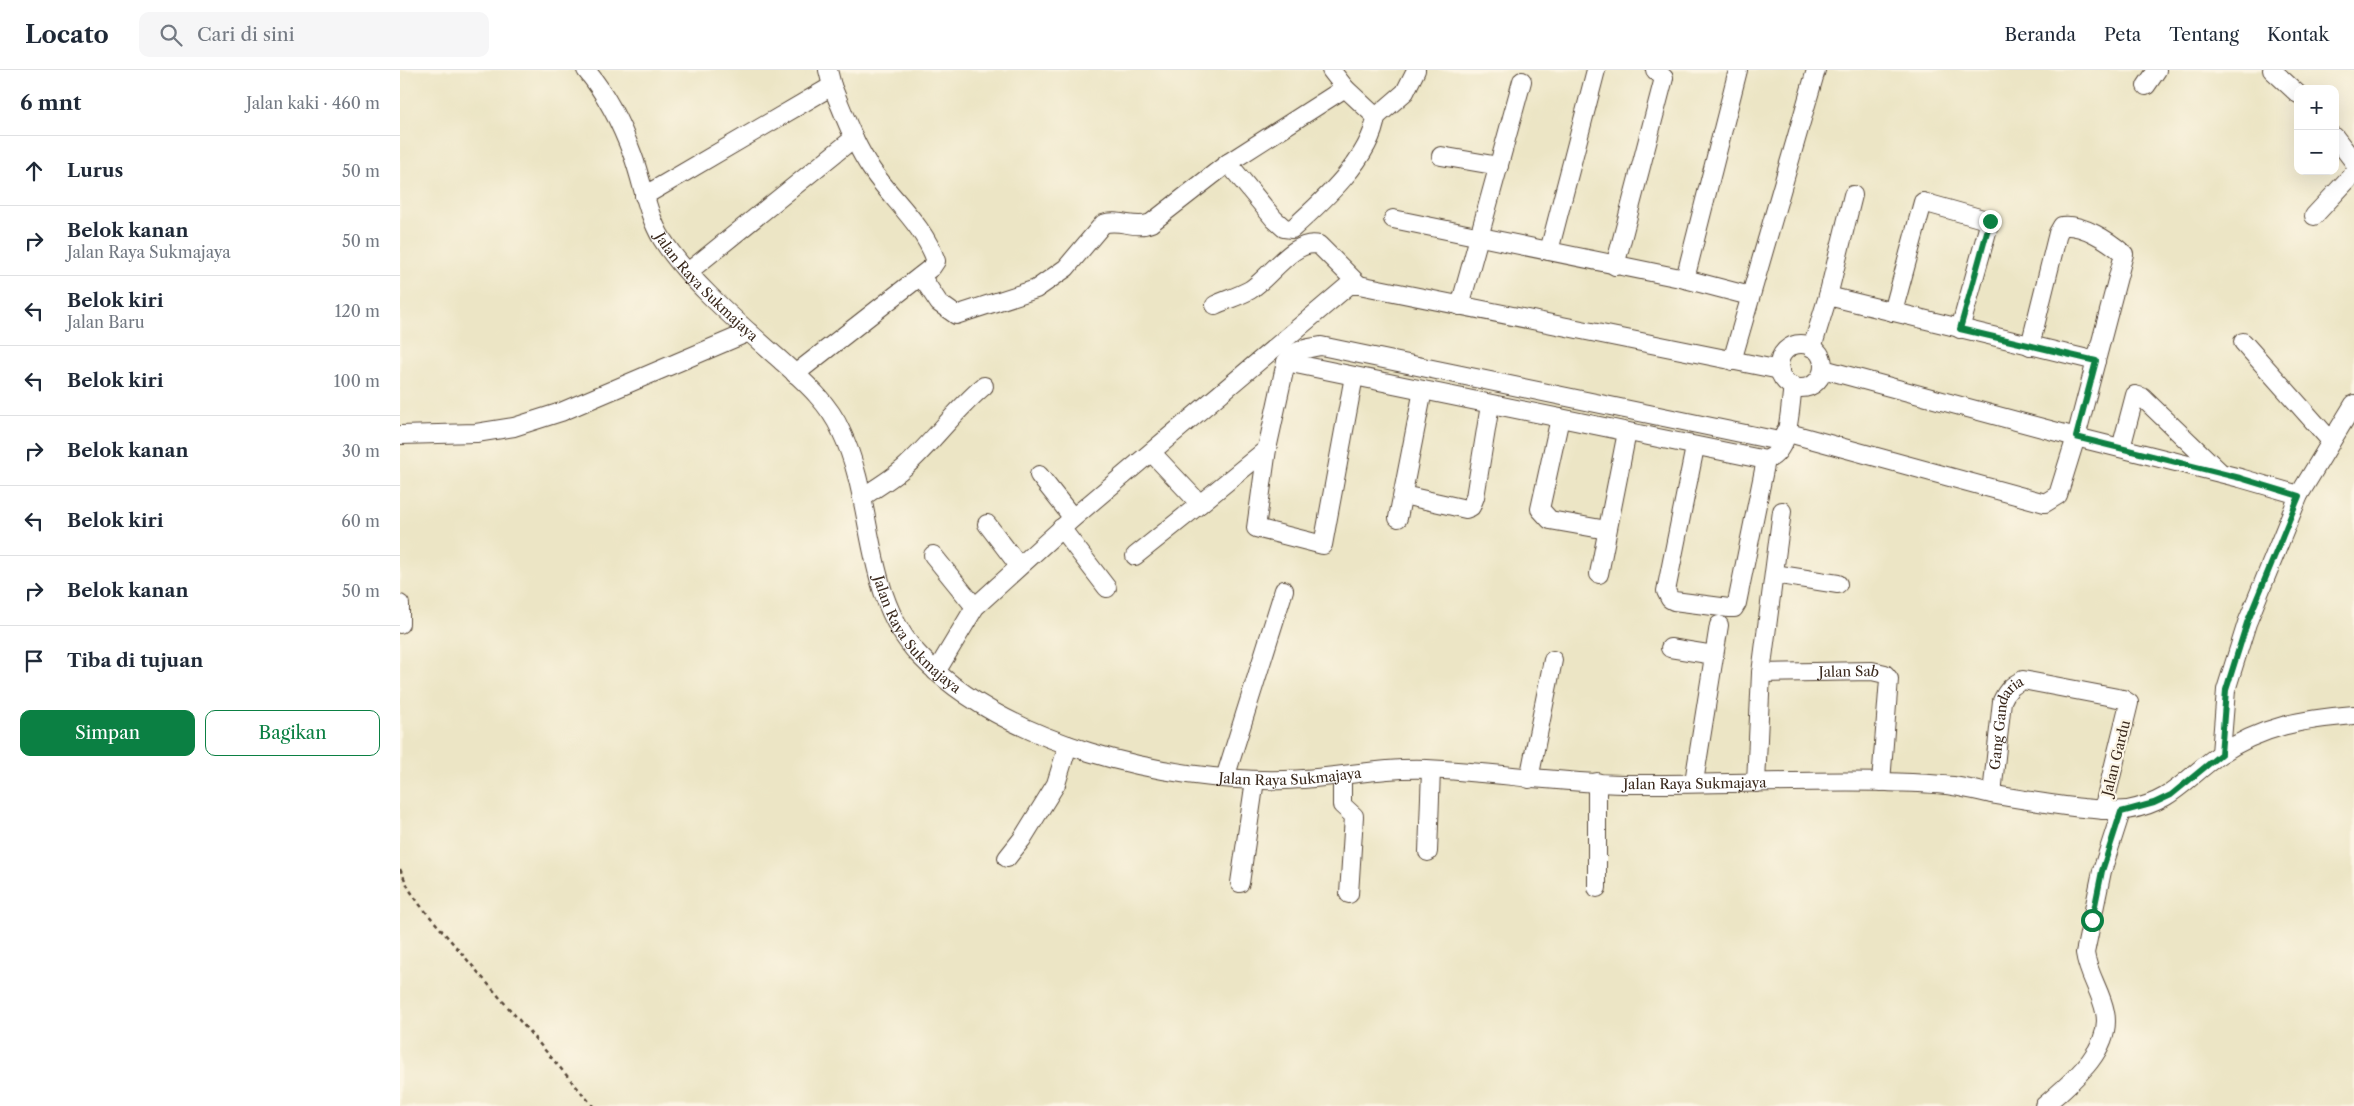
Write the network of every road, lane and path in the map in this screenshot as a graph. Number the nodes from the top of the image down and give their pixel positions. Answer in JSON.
{"nodes":[{"id":1,"x":586,"y":70,"type":"edge"},
{"id":2,"x":1331,"y":70,"type":"edge"},
{"id":3,"x":1416,"y":70,"type":"edge"},
{"id":4,"x":1596,"y":70,"type":"edge"},
{"id":5,"x":1655,"y":70,"type":"edge"},
{"id":6,"x":1738,"y":70,"type":"edge"},
{"id":7,"x":1816,"y":70,"type":"edge"},
{"id":8,"x":2158,"y":70,"type":"edge"},
{"id":9,"x":2280,"y":73,"type":"edge"},
{"id":10,"x":830,"y":78,"type":"edge"},
{"id":11,"x":1522,"y":81,"type":"dead end"},
{"id":12,"x":2146,"y":86,"type":"dead end"},
{"id":13,"x":1345,"y":88,"type":"junction"},
{"id":14,"x":2294,"y":89,"type":"edge"},
{"id":15,"x":1376,"y":117,"type":"junction"},
{"id":16,"x":854,"y":138,"type":"junction"},
{"id":17,"x":2339,"y":142,"type":"edge"},
{"id":18,"x":1441,"y":156,"type":"dead end"},
{"id":19,"x":2354,"y":162,"type":"edge"},
{"id":20,"x":1228,"y":163,"type":"junction"},
{"id":21,"x":1499,"y":166,"type":"junction"},
{"id":22,"x":2354,"y":173,"type":"edge"},
{"id":23,"x":1853,"y":195,"type":"dead end"},
{"id":24,"x":644,"y":196,"type":"junction"},
{"id":25,"x":2314,"y":216,"type":"dead end"},
{"id":26,"x":1393,"y":219,"type":"dead end"},
{"id":27,"x":1480,"y":236,"type":"junction"},
{"id":28,"x":1549,"y":251,"type":"junction"},
{"id":29,"x":1615,"y":266,"type":"junction"},
{"id":30,"x":688,"y":272,"type":"junction"},
{"id":31,"x":921,"y":276,"type":"junction"},
{"id":32,"x":1685,"y":279,"type":"junction"},
{"id":33,"x":1359,"y":285,"type":"junction"},
{"id":34,"x":1750,"y":296,"type":"junction"},
{"id":35,"x":1828,"y":296,"type":"junction"},
{"id":36,"x":1215,"y":305,"type":"dead end"},
{"id":37,"x":1460,"y":306,"type":"junction"},
{"id":38,"x":1893,"y":312,"type":"junction"},
{"id":39,"x":1960,"y":329,"type":"junction"},
{"id":40,"x":749,"y":332,"type":"junction"},
{"id":41,"x":2243,"y":342,"type":"dead end"},
{"id":42,"x":2030,"y":346,"type":"junction"},
{"id":43,"x":1812,"y":348,"type":"junction"},
{"id":44,"x":1732,"y":361,"type":"junction"},
{"id":45,"x":2096,"y":361,"type":"junction"},
{"id":46,"x":1286,"y":362,"type":"junction"},
{"id":47,"x":1823,"y":369,"type":"junction"},
{"id":48,"x":1780,"y":370,"type":"junction"},
{"id":49,"x":795,"y":374,"type":"junction"},
{"id":50,"x":1354,"y":376,"type":"junction"},
{"id":51,"x":984,"y":386,"type":"dead end"},
{"id":52,"x":1792,"y":386,"type":"junction"},
{"id":53,"x":1423,"y":390,"type":"junction"},
{"id":54,"x":2354,"y":404,"type":"edge"},
{"id":55,"x":1490,"y":405,"type":"junction"},
{"id":56,"x":1560,"y":418,"type":"junction"},
{"id":57,"x":1627,"y":432,"type":"junction"},
{"id":58,"x":400,"y":435,"type":"edge"},
{"id":59,"x":1785,"y":437,"type":"junction"},
{"id":60,"x":2076,"y":437,"type":"junction"},
{"id":61,"x":2331,"y":441,"type":"junction"},
{"id":62,"x":1695,"y":447,"type":"junction"},
{"id":63,"x":2121,"y":448,"type":"junction"},
{"id":64,"x":1267,"y":449,"type":"junction"},
{"id":65,"x":1152,"y":453,"type":"junction"},
{"id":66,"x":1766,"y":460,"type":"junction"},
{"id":67,"x":2221,"y":473,"type":"junction"},
{"id":68,"x":1039,"y":475,"type":"dead end"},
{"id":69,"x":1403,"y":495,"type":"junction"},
{"id":70,"x":2299,"y":496,"type":"junction"},
{"id":71,"x":862,"y":497,"type":"junction"},
{"id":72,"x":1200,"y":504,"type":"junction"},
{"id":73,"x":1782,"y":511,"type":"dead end"},
{"id":74,"x":1398,"y":518,"type":"dead end"},
{"id":75,"x":1067,"y":523,"type":"junction"},
{"id":76,"x":987,"y":524,"type":"dead end"},
{"id":77,"x":1607,"y":530,"type":"junction"},
{"id":78,"x":933,"y":555,"type":"dead end"},
{"id":79,"x":1135,"y":556,"type":"dead end"},
{"id":80,"x":1019,"y":566,"type":"junction"},
{"id":81,"x":1599,"y":574,"type":"dead end"},
{"id":82,"x":1774,"y":574,"type":"junction"},
{"id":83,"x":1838,"y":584,"type":"dead end"},
{"id":84,"x":1107,"y":588,"type":"dead end"},
{"id":85,"x":1284,"y":590,"type":"dead end"},
{"id":86,"x":400,"y":604,"type":"edge"},
{"id":87,"x":975,"y":607,"type":"junction"},
{"id":88,"x":400,"y":624,"type":"edge"},
{"id":89,"x":1719,"y":625,"type":"dead end"},
{"id":90,"x":1670,"y":648,"type":"dead end"},
{"id":91,"x":1714,"y":655,"type":"junction"},
{"id":92,"x":1553,"y":660,"type":"dead end"},
{"id":93,"x":936,"y":672,"type":"junction"},
{"id":94,"x":1761,"y":673,"type":"junction"},
{"id":95,"x":2074,"y":690,"type":"joint"},
{"id":96,"x":2354,"y":715,"type":"edge"},
{"id":97,"x":1068,"y":745,"type":"junction"},
{"id":98,"x":2221,"y":754,"type":"junction"},
{"id":99,"x":1431,"y":770,"type":"junction"},
{"id":100,"x":1342,"y":777,"type":"junction"},
{"id":101,"x":1225,"y":778,"type":"junction"},
{"id":102,"x":1529,"y":779,"type":"junction"},
{"id":103,"x":1255,"y":780,"type":"junction"},
{"id":104,"x":1597,"y":782,"type":"junction"},
{"id":105,"x":1694,"y":782,"type":"junction"},
{"id":106,"x":1881,"y":782,"type":"junction"},
{"id":107,"x":1756,"y":783,"type":"junction"},
{"id":108,"x":1992,"y":794,"type":"junction"},
{"id":109,"x":2103,"y":810,"type":"junction"},
{"id":110,"x":2121,"y":812,"type":"junction"},
{"id":111,"x":1428,"y":852,"type":"dead end"},
{"id":112,"x":1006,"y":858,"type":"dead end"},
{"id":113,"x":400,"y":869,"type":"edge"},
{"id":114,"x":1240,"y":884,"type":"dead end"},
{"id":115,"x":1597,"y":888,"type":"dead end"},
{"id":116,"x":1349,"y":894,"type":"dead end"},
{"id":117,"x":593,"y":1106,"type":"edge"},
{"id":118,"x":2044,"y":1106,"type":"edge"}],
"edges":[{"from":1,"to":24,"type":"street","name":"Jalan Raya Sukmajaya"},
{"from":2,"to":13,"type":"street"},
{"from":3,"to":15,"type":"street"},
{"from":4,"to":28,"type":"street"},
{"from":5,"to":29,"type":"street"},
{"from":6,"to":32,"type":"street"},
{"from":7,"to":34,"type":"street"},
{"from":8,"to":12,"type":"street"},
{"from":9,"to":14,"type":"street"},
{"from":10,"to":16,"type":"street"},
{"from":10,"to":24,"type":"street"},
{"from":11,"to":21,"type":"street"},
{"from":13,"to":15,"type":"street"},
{"from":13,"to":20,"type":"street"},
{"from":15,"to":20,"type":"street"},
{"from":16,"to":30,"type":"street"},
{"from":16,"to":31,"type":"street"},
{"from":17,"to":19,"type":"street"},
{"from":18,"to":21,"type":"street"},
{"from":20,"to":31,"type":"street"},
{"from":21,"to":27,"type":"street"},
{"from":22,"to":25,"type":"street"},
{"from":23,"to":35,"type":"street"},
{"from":24,"to":30,"type":"street","name":"Jalan Raya Sukmajaya"},
{"from":26,"to":27,"type":"street"},
{"from":27,"to":28,"type":"street"},
{"from":27,"to":37,"type":"street"},
{"from":28,"to":29,"type":"street"},
{"from":29,"to":32,"type":"street"},
{"from":30,"to":40,"type":"street","name":"Jalan Raya Sukmajaya"},
{"from":31,"to":49,"type":"street"},
{"from":32,"to":34,"type":"street"},
{"from":33,"to":36,"type":"street"},
{"from":33,"to":37,"type":"street"},
{"from":33,"to":65,"type":"street"},
{"from":34,"to":44,"type":"street"},
{"from":35,"to":38,"type":"street"},
{"from":35,"to":43,"type":"street"},
{"from":37,"to":44,"type":"street"},
{"from":38,"to":39,"type":"street"},
{"from":38,"to":39,"type":"street"},
{"from":39,"to":42,"type":"street"},
{"from":40,"to":49,"type":"street","name":"Jalan Raya Sukmajaya"},
{"from":40,"to":58,"type":"street"},
{"from":41,"to":61,"type":"street"},
{"from":42,"to":45,"type":"street"},
{"from":42,"to":45,"type":"street"},
{"from":43,"to":47,"type":"street"},
{"from":43,"to":48,"type":"street"},
{"from":44,"to":48,"type":"street"},
{"from":45,"to":60,"type":"street"},
{"from":46,"to":50,"type":"street"},
{"from":46,"to":59,"type":"street"},
{"from":46,"to":64,"type":"street"},
{"from":47,"to":52,"type":"street"},
{"from":47,"to":60,"type":"street"},
{"from":48,"to":52,"type":"street"},
{"from":49,"to":71,"type":"street","name":"Jalan Raya Sukmajaya"},
{"from":50,"to":53,"type":"street"},
{"from":50,"to":64,"type":"street"},
{"from":51,"to":71,"type":"street"},
{"from":52,"to":59,"type":"street"},
{"from":53,"to":55,"type":"street"},
{"from":53,"to":69,"type":"street"},
{"from":54,"to":61,"type":"street"},
{"from":55,"to":56,"type":"street"},
{"from":55,"to":69,"type":"street"},
{"from":56,"to":57,"type":"street"},
{"from":56,"to":77,"type":"street"},
{"from":57,"to":62,"type":"street"},
{"from":57,"to":77,"type":"street"},
{"from":59,"to":60,"type":"street"},
{"from":59,"to":66,"type":"street"},
{"from":60,"to":63,"type":"street"},
{"from":61,"to":70,"type":"street"},
{"from":62,"to":66,"type":"street"},
{"from":62,"to":66,"type":"street"},
{"from":63,"to":67,"type":"street"},
{"from":63,"to":67,"type":"street"},
{"from":64,"to":72,"type":"street"},
{"from":65,"to":72,"type":"street"},
{"from":65,"to":75,"type":"street"},
{"from":67,"to":70,"type":"street"},
{"from":68,"to":75,"type":"street"},
{"from":69,"to":74,"type":"street"},
{"from":70,"to":98,"type":"street"},
{"from":71,"to":93,"type":"street","name":"Jalan Raya Sukmajaya"},
{"from":72,"to":79,"type":"street"},
{"from":73,"to":82,"type":"street"},
{"from":75,"to":80,"type":"street"},
{"from":75,"to":84,"type":"street"},
{"from":76,"to":80,"type":"street"},
{"from":77,"to":81,"type":"street"},
{"from":78,"to":87,"type":"street"},
{"from":80,"to":87,"type":"street"},
{"from":82,"to":83,"type":"street"},
{"from":82,"to":94,"type":"street"},
{"from":85,"to":101,"type":"street"},
{"from":86,"to":88,"type":"street"},
{"from":87,"to":93,"type":"street"},
{"from":89,"to":91,"type":"street"},
{"from":90,"to":91,"type":"street"},
{"from":91,"to":105,"type":"street"},
{"from":92,"to":102,"type":"street"},
{"from":93,"to":97,"type":"street","name":"Jalan Raya Sukmajaya"},
{"from":94,"to":106,"type":"street","name":"Jalan Sab"},
{"from":94,"to":107,"type":"street"},
{"from":95,"to":108,"type":"street","name":"Gang Gandaria"},
{"from":95,"to":109,"type":"street","name":"Jalan Gardu"},
{"from":96,"to":98,"type":"street","name":"Jalan Raya Sukmajaya"},
{"from":97,"to":101,"type":"street","name":"Jalan Raya Sukmajaya"},
{"from":97,"to":112,"type":"street"},
{"from":98,"to":110,"type":"street","name":"Jalan Raya Sukmajaya"},
{"from":99,"to":100,"type":"street","name":"Jalan Raya Sukmajaya"},
{"from":99,"to":102,"type":"street","name":"Jalan Raya Sukmajaya"},
{"from":99,"to":111,"type":"street"},
{"from":100,"to":103,"type":"street","name":"Jalan Raya Sukmajaya"},
{"from":100,"to":116,"type":"street"},
{"from":101,"to":103,"type":"street","name":"Jalan Raya Sukmajaya"},
{"from":102,"to":104,"type":"street","name":"Jalan Raya Sukmajaya"},
{"from":103,"to":114,"type":"street"},
{"from":104,"to":105,"type":"street","name":"Jalan Raya Sukmajaya"},
{"from":104,"to":115,"type":"street"},
{"from":105,"to":107,"type":"street","name":"Jalan Raya Sukmajaya"},
{"from":106,"to":107,"type":"street","name":"Jalan Raya Sukmajaya"},
{"from":106,"to":108,"type":"street","name":"Jalan Raya Sukmajaya"},
{"from":108,"to":109,"type":"street","name":"Jalan Raya Sukmajaya"},
{"from":109,"to":110,"type":"street","name":"Jalan Raya Sukmajaya"},
{"from":110,"to":118,"type":"street"},
{"from":113,"to":117,"type":"path"}]}
